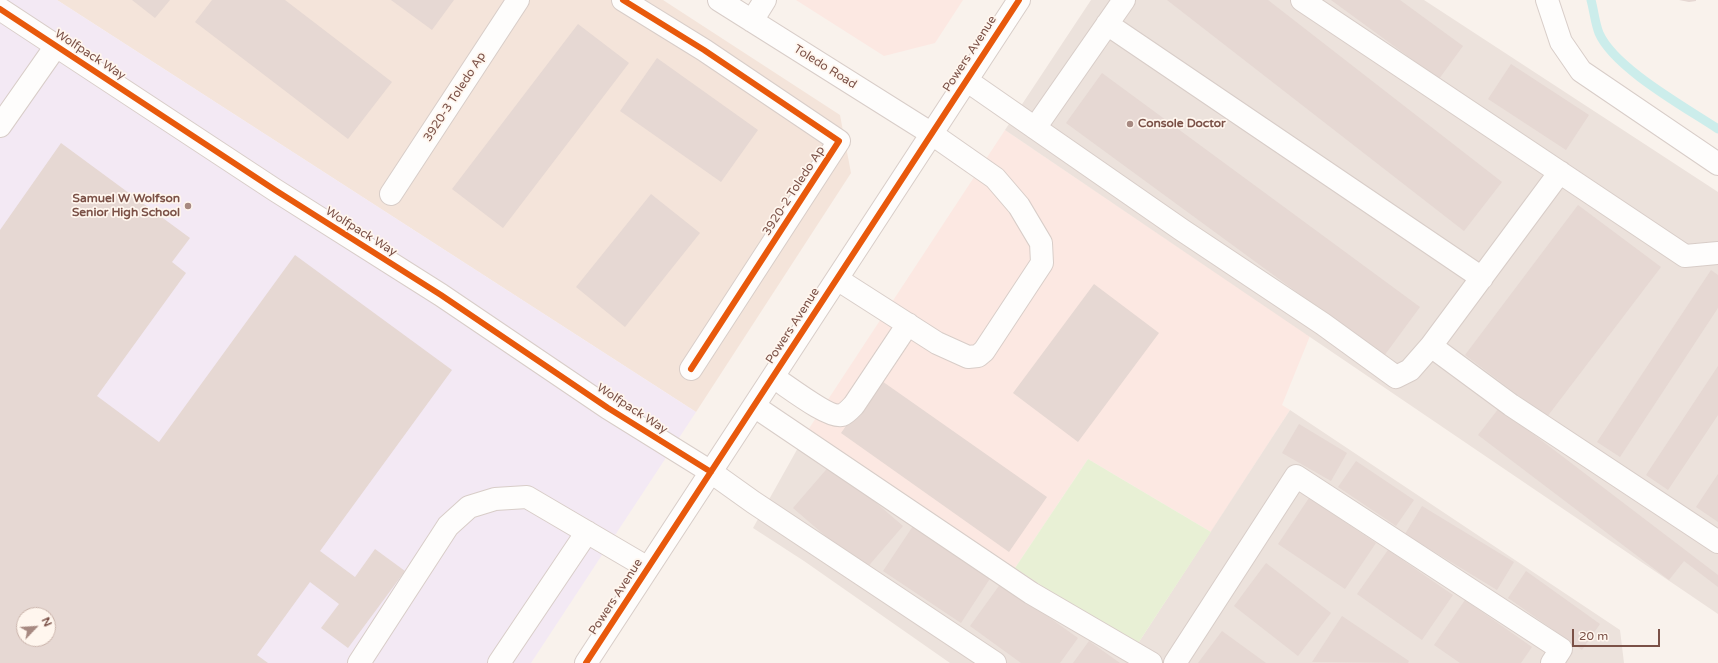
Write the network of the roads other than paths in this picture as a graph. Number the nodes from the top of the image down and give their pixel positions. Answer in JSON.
{"nodes":[{"id":1,"x":518,"y":0,"type":"edge"},
{"id":2,"x":623,"y":0,"type":"edge"},
{"id":3,"x":719,"y":0,"type":"edge"},
{"id":4,"x":765,"y":0,"type":"edge"},
{"id":5,"x":1019,"y":0,"type":"edge"},
{"id":6,"x":1124,"y":0,"type":"edge"},
{"id":7,"x":1302,"y":0,"type":"edge"},
{"id":8,"x":1547,"y":0,"type":"edge"},
{"id":9,"x":0,"y":9,"type":"edge"},
{"id":10,"x":752,"y":21,"type":"junction"},
{"id":11,"x":1107,"y":24,"type":"junction"},
{"id":12,"x":56,"y":46,"type":"junction"},
{"id":13,"x":966,"y":80,"type":"junction"},
{"id":14,"x":0,"y":126,"type":"edge"},
{"id":15,"x":1035,"y":128,"type":"junction"},
{"id":16,"x":932,"y":134,"type":"junction"},
{"id":17,"x":1718,"y":164,"type":"edge"},
{"id":18,"x":1560,"y":172,"type":"junction"},
{"id":19,"x":391,"y":194,"type":"dead end"},
{"id":20,"x":1718,"y":253,"type":"edge"},
{"id":21,"x":1482,"y":278,"type":"junction"},
{"id":22,"x":837,"y":279,"type":"junction"},
{"id":23,"x":908,"y":324,"type":"junction"},
{"id":24,"x":1431,"y":346,"type":"junction"},
{"id":25,"x":691,"y":369,"type":"dead end"},
{"id":26,"x":773,"y":377,"type":"junction"},
{"id":27,"x":754,"y":406,"type":"junction"},
{"id":28,"x":711,"y":472,"type":"junction"},
{"id":29,"x":587,"y":532,"type":"junction"},
{"id":30,"x":1718,"y":542,"type":"edge"},
{"id":31,"x":648,"y":568,"type":"junction"},
{"id":32,"x":359,"y":663,"type":"edge"},
{"id":33,"x":499,"y":663,"type":"edge"},
{"id":34,"x":586,"y":663,"type":"edge"},
{"id":35,"x":995,"y":663,"type":"edge"},
{"id":36,"x":1151,"y":663,"type":"edge"},
{"id":37,"x":1175,"y":663,"type":"edge"},
{"id":38,"x":1552,"y":663,"type":"edge"}],
"edges":[{"from":1,"to":19,"type":"street","name":"3920-3 Toledo Ap"},
{"from":2,"to":25,"type":"street","name":"3920-2 Toledo Ap"},
{"from":3,"to":10,"type":"street","name":"Toledo Road"},
{"from":4,"to":10,"type":"street"},
{"from":5,"to":13,"type":"street","name":"Powers Avenue"},
{"from":6,"to":11,"type":"street"},
{"from":7,"to":18,"type":"street"},
{"from":8,"to":17,"type":"street"},
{"from":9,"to":12,"type":"street","name":"Wolfpack Way"},
{"from":10,"to":16,"type":"street","name":"Toledo Road"},
{"from":11,"to":15,"type":"street"},
{"from":11,"to":21,"type":"street"},
{"from":12,"to":14,"type":"street"},
{"from":12,"to":28,"type":"street","name":"Wolfpack Way"},
{"from":13,"to":15,"type":"street"},
{"from":13,"to":16,"type":"street","name":"Powers Avenue"},
{"from":15,"to":24,"type":"street"},
{"from":16,"to":22,"type":"street","name":"Powers Avenue"},
{"from":16,"to":23,"type":"street","name":"Toledo Road"},
{"from":18,"to":20,"type":"street"},
{"from":18,"to":21,"type":"street"},
{"from":21,"to":24,"type":"street"},
{"from":22,"to":23,"type":"street","name":"Toledo Road"},
{"from":22,"to":26,"type":"street","name":"Powers Avenue"},
{"from":23,"to":26,"type":"street"},
{"from":24,"to":30,"type":"street"},
{"from":26,"to":27,"type":"street","name":"Powers Avenue"},
{"from":27,"to":28,"type":"street","name":"Powers Avenue"},
{"from":27,"to":36,"type":"street"},
{"from":28,"to":31,"type":"street","name":"Powers Avenue"},
{"from":28,"to":35,"type":"street","name":"Wolfpack Way"},
{"from":29,"to":31,"type":"street"},
{"from":29,"to":32,"type":"street"},
{"from":29,"to":33,"type":"street"},
{"from":31,"to":34,"type":"street","name":"Powers Avenue"},
{"from":37,"to":38,"type":"street"}]}
